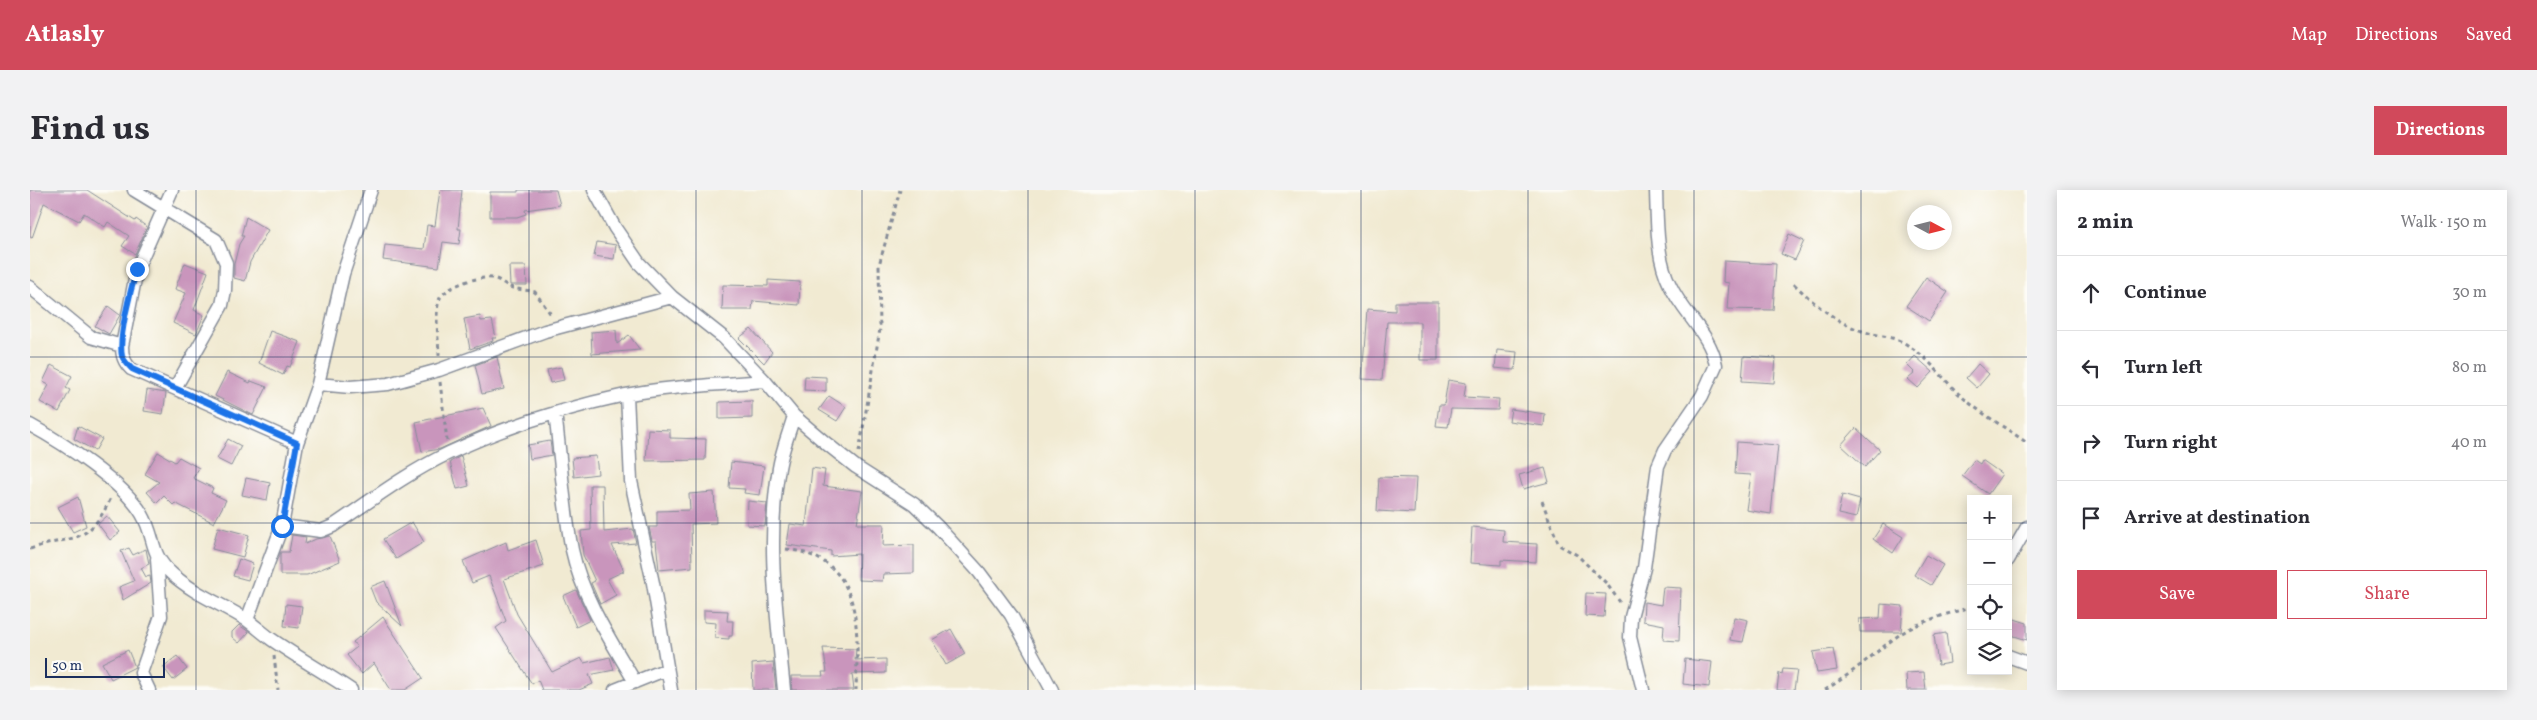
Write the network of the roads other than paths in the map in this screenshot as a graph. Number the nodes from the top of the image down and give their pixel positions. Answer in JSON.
{"nodes":[{"id":1,"x":134,"y":190,"type":"edge"},
{"id":2,"x":172,"y":190,"type":"edge"},
{"id":3,"x":370,"y":190,"type":"edge"},
{"id":4,"x":594,"y":190,"type":"edge"},
{"id":5,"x":1656,"y":190,"type":"edge"},
{"id":6,"x":163,"y":207,"type":"junction"},
{"id":7,"x":30,"y":287,"type":"edge"},
{"id":8,"x":672,"y":297,"type":"junction"},
{"id":9,"x":122,"y":346,"type":"junction"},
{"id":10,"x":765,"y":381,"type":"junction"},
{"id":11,"x":318,"y":384,"type":"junction"},
{"id":12,"x":175,"y":388,"type":"junction"},
{"id":13,"x":627,"y":395,"type":"junction"},
{"id":14,"x":555,"y":413,"type":"junction"},
{"id":15,"x":794,"y":416,"type":"junction"},
{"id":16,"x":30,"y":424,"type":"edge"},
{"id":17,"x":297,"y":443,"type":"junction"},
{"id":18,"x":282,"y":526,"type":"junction"},
{"id":19,"x":2027,"y":527,"type":"edge"},
{"id":20,"x":2012,"y":553,"type":"edge"},
{"id":21,"x":157,"y":559,"type":"junction"},
{"id":22,"x":247,"y":620,"type":"junction"},
{"id":23,"x":2012,"y":657,"type":"edge"},
{"id":24,"x":2027,"y":663,"type":"edge"},
{"id":25,"x":667,"y":669,"type":"junction"},
{"id":26,"x":635,"y":682,"type":"junction"},
{"id":27,"x":149,"y":690,"type":"edge"},
{"id":28,"x":351,"y":690,"type":"edge"},
{"id":29,"x":615,"y":690,"type":"edge"},
{"id":30,"x":671,"y":690,"type":"edge"},
{"id":31,"x":784,"y":690,"type":"edge"},
{"id":32,"x":1052,"y":690,"type":"edge"},
{"id":33,"x":1643,"y":690,"type":"edge"}],
"edges":[{"from":1,"to":6,"type":"street"},
{"from":2,"to":6,"type":"street"},
{"from":3,"to":11,"type":"street"},
{"from":4,"to":8,"type":"street"},
{"from":5,"to":33,"type":"street"},
{"from":6,"to":9,"type":"street"},
{"from":6,"to":12,"type":"street"},
{"from":7,"to":9,"type":"street"},
{"from":8,"to":10,"type":"street"},
{"from":8,"to":11,"type":"street"},
{"from":9,"to":12,"type":"street"},
{"from":10,"to":13,"type":"street"},
{"from":10,"to":15,"type":"street"},
{"from":11,"to":17,"type":"street"},
{"from":12,"to":17,"type":"street"},
{"from":13,"to":14,"type":"street"},
{"from":13,"to":25,"type":"street"},
{"from":14,"to":18,"type":"street"},
{"from":14,"to":26,"type":"street"},
{"from":15,"to":31,"type":"street"},
{"from":15,"to":32,"type":"street"},
{"from":16,"to":21,"type":"street"},
{"from":17,"to":18,"type":"street"},
{"from":18,"to":22,"type":"street"},
{"from":19,"to":20,"type":"street"},
{"from":21,"to":22,"type":"street"},
{"from":21,"to":27,"type":"street"},
{"from":22,"to":28,"type":"street"},
{"from":23,"to":24,"type":"street"},
{"from":25,"to":26,"type":"street"},
{"from":25,"to":30,"type":"street"},
{"from":26,"to":29,"type":"street"}]}
